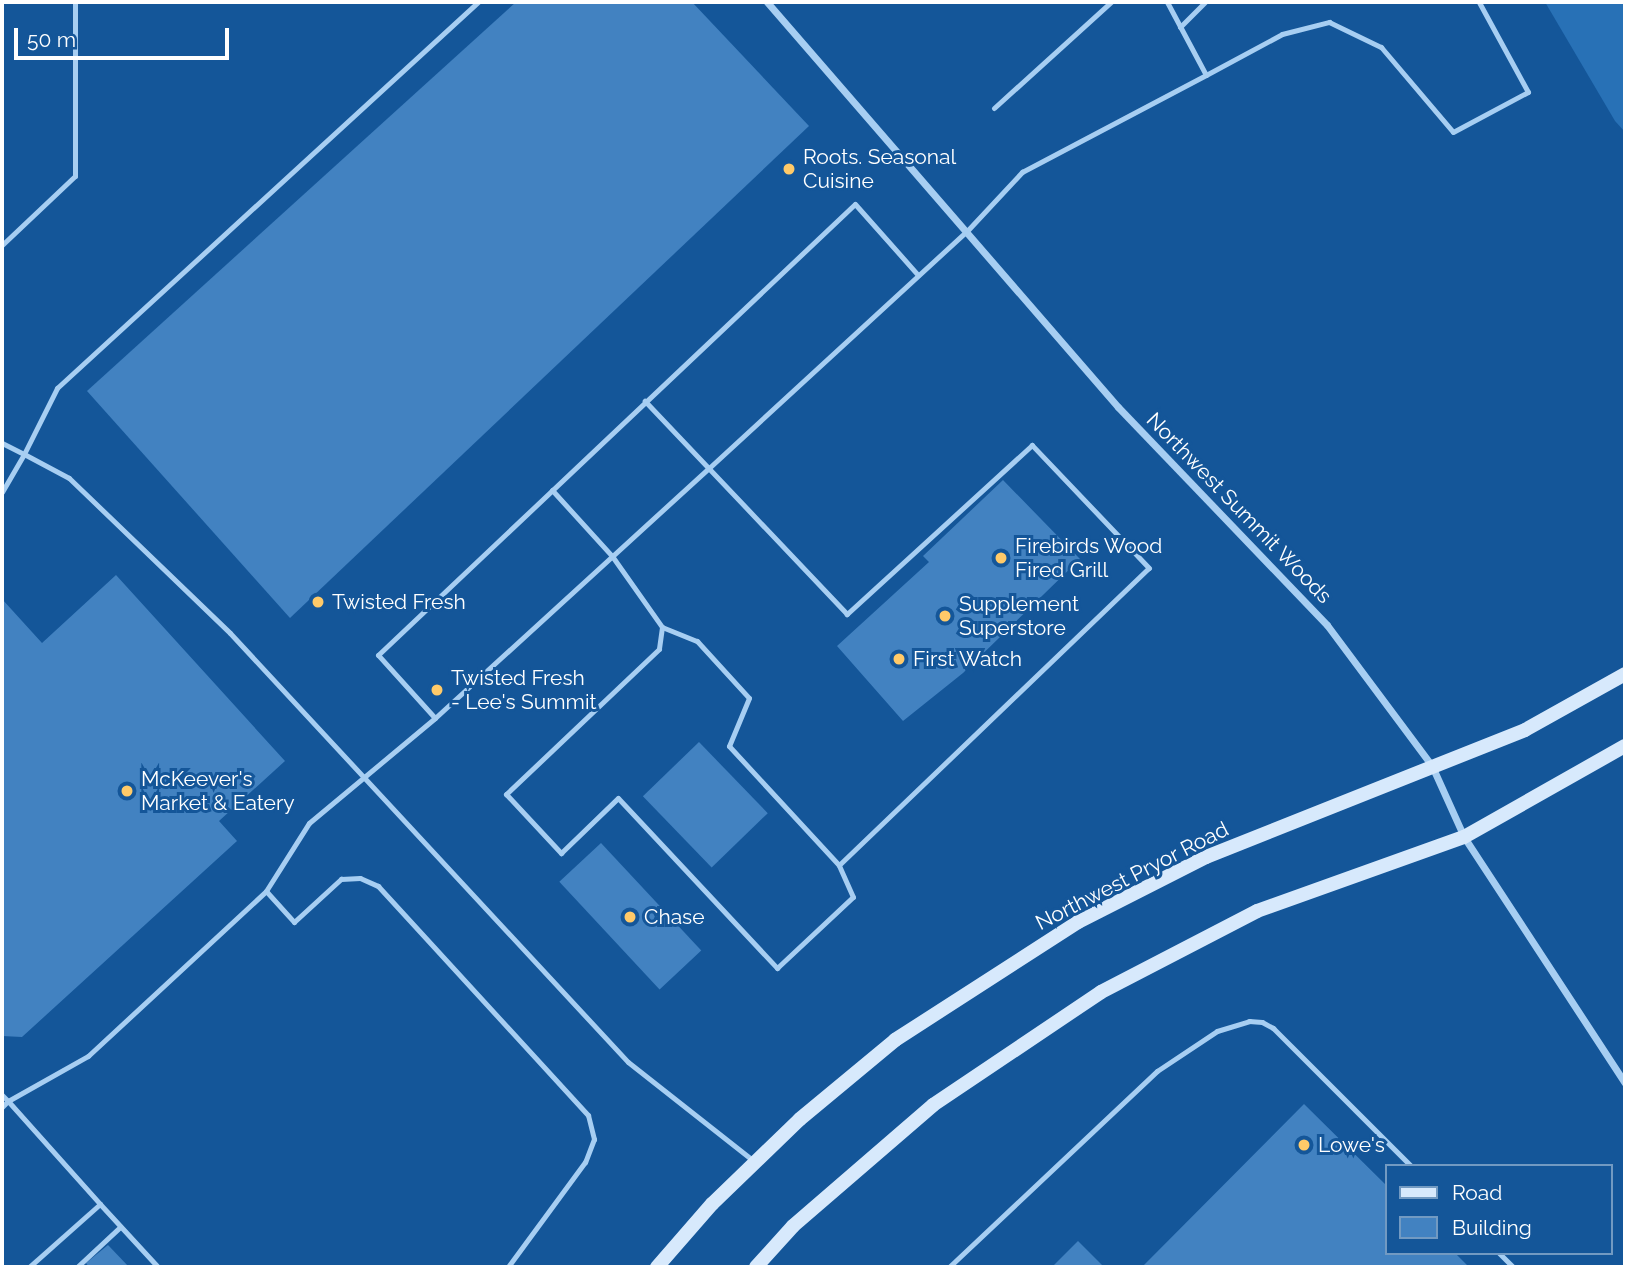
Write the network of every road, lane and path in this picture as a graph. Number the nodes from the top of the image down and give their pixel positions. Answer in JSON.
{"nodes":[{"id":1,"x":75,"y":2,"type":"edge"},
{"id":2,"x":478,"y":2,"type":"edge"},
{"id":3,"x":767,"y":2,"type":"edge"},
{"id":4,"x":1111,"y":2,"type":"edge"},
{"id":5,"x":1167,"y":2,"type":"edge"},
{"id":6,"x":1205,"y":2,"type":"edge"},
{"id":7,"x":1479,"y":2,"type":"edge"},
{"id":8,"x":1180,"y":27,"type":"junction"},
{"id":9,"x":1206,"y":75,"type":"junction"},
{"id":10,"x":994,"y":108,"type":"dead end"},
{"id":11,"x":967,"y":231,"type":"junction"},
{"id":12,"x":2,"y":245,"type":"edge"},
{"id":13,"x":918,"y":275,"type":"junction"},
{"id":14,"x":645,"y":401,"type":"junction"},
{"id":15,"x":2,"y":443,"type":"edge"},
{"id":16,"x":24,"y":454,"type":"junction"},
{"id":17,"x":709,"y":468,"type":"junction"},
{"id":18,"x":552,"y":490,"type":"junction"},
{"id":19,"x":2,"y":492,"type":"edge"},
{"id":20,"x":612,"y":556,"type":"junction"},
{"id":21,"x":662,"y":626,"type":"junction"},
{"id":22,"x":1625,"y":674,"type":"edge"},
{"id":23,"x":435,"y":718,"type":"junction"},
{"id":24,"x":1625,"y":746,"type":"edge"},
{"id":25,"x":1432,"y":766,"type":"junction"},
{"id":26,"x":362,"y":777,"type":"junction"},
{"id":27,"x":1464,"y":837,"type":"junction"},
{"id":28,"x":839,"y":865,"type":"junction"},
{"id":29,"x":266,"y":891,"type":"junction"},
{"id":30,"x":1625,"y":1083,"type":"edge"},
{"id":31,"x":2,"y":1095,"type":"edge"},
{"id":32,"x":8,"y":1101,"type":"junction"},
{"id":33,"x":2,"y":1107,"type":"edge"},
{"id":34,"x":755,"y":1162,"type":"junction"},
{"id":35,"x":1409,"y":1164,"type":"edge"},
{"id":36,"x":100,"y":1204,"type":"junction"},
{"id":37,"x":120,"y":1227,"type":"junction"},
{"id":38,"x":29,"y":1267,"type":"edge"},
{"id":39,"x":76,"y":1267,"type":"edge"},
{"id":40,"x":158,"y":1267,"type":"edge"},
{"id":41,"x":508,"y":1267,"type":"edge"},
{"id":42,"x":657,"y":1267,"type":"edge"},
{"id":43,"x":756,"y":1267,"type":"edge"},
{"id":44,"x":949,"y":1267,"type":"edge"}],
"edges":[{"from":1,"to":12,"type":"lane"},
{"from":2,"to":16,"type":"lane"},
{"from":3,"to":11,"type":"street","name":"Northwest Summit Woods"},
{"from":4,"to":10,"type":"lane"},
{"from":5,"to":8,"type":"lane"},
{"from":6,"to":8,"type":"lane"},
{"from":7,"to":9,"type":"lane"},
{"from":8,"to":9,"type":"lane"},
{"from":9,"to":11,"type":"lane"},
{"from":11,"to":13,"type":"lane"},
{"from":11,"to":25,"type":"street","name":"Northwest Summit Woods"},
{"from":13,"to":14,"type":"lane"},
{"from":13,"to":17,"type":"lane"},
{"from":14,"to":17,"type":"lane"},
{"from":14,"to":18,"type":"lane"},
{"from":15,"to":16,"type":"lane"},
{"from":16,"to":19,"type":"lane"},
{"from":16,"to":26,"type":"lane"},
{"from":17,"to":20,"type":"lane"},
{"from":17,"to":28,"type":"lane"},
{"from":18,"to":20,"type":"lane"},
{"from":18,"to":23,"type":"lane"},
{"from":20,"to":21,"type":"lane"},
{"from":20,"to":23,"type":"lane"},
{"from":21,"to":28,"type":"lane"},
{"from":21,"to":28,"type":"lane"},
{"from":22,"to":25,"type":"main road","name":"Northwest Pryor Road"},
{"from":23,"to":26,"type":"lane"},
{"from":24,"to":27,"type":"main road"},
{"from":25,"to":27,"type":"street","name":"Northwest Summit Woods"},
{"from":25,"to":34,"type":"main road","name":"Northwest Pryor Road"},
{"from":26,"to":29,"type":"lane"},
{"from":26,"to":34,"type":"lane"},
{"from":27,"to":30,"type":"street","name":"Northwest Summit Woods"},
{"from":27,"to":43,"type":"main road"},
{"from":29,"to":32,"type":"lane"},
{"from":29,"to":41,"type":"lane"},
{"from":31,"to":32,"type":"lane"},
{"from":32,"to":33,"type":"lane"},
{"from":32,"to":36,"type":"lane"},
{"from":34,"to":42,"type":"main road","name":"Northwest Pryor Road"},
{"from":35,"to":44,"type":"lane"},
{"from":36,"to":37,"type":"lane"},
{"from":36,"to":38,"type":"lane"},
{"from":37,"to":39,"type":"lane"},
{"from":37,"to":40,"type":"lane"}]}
